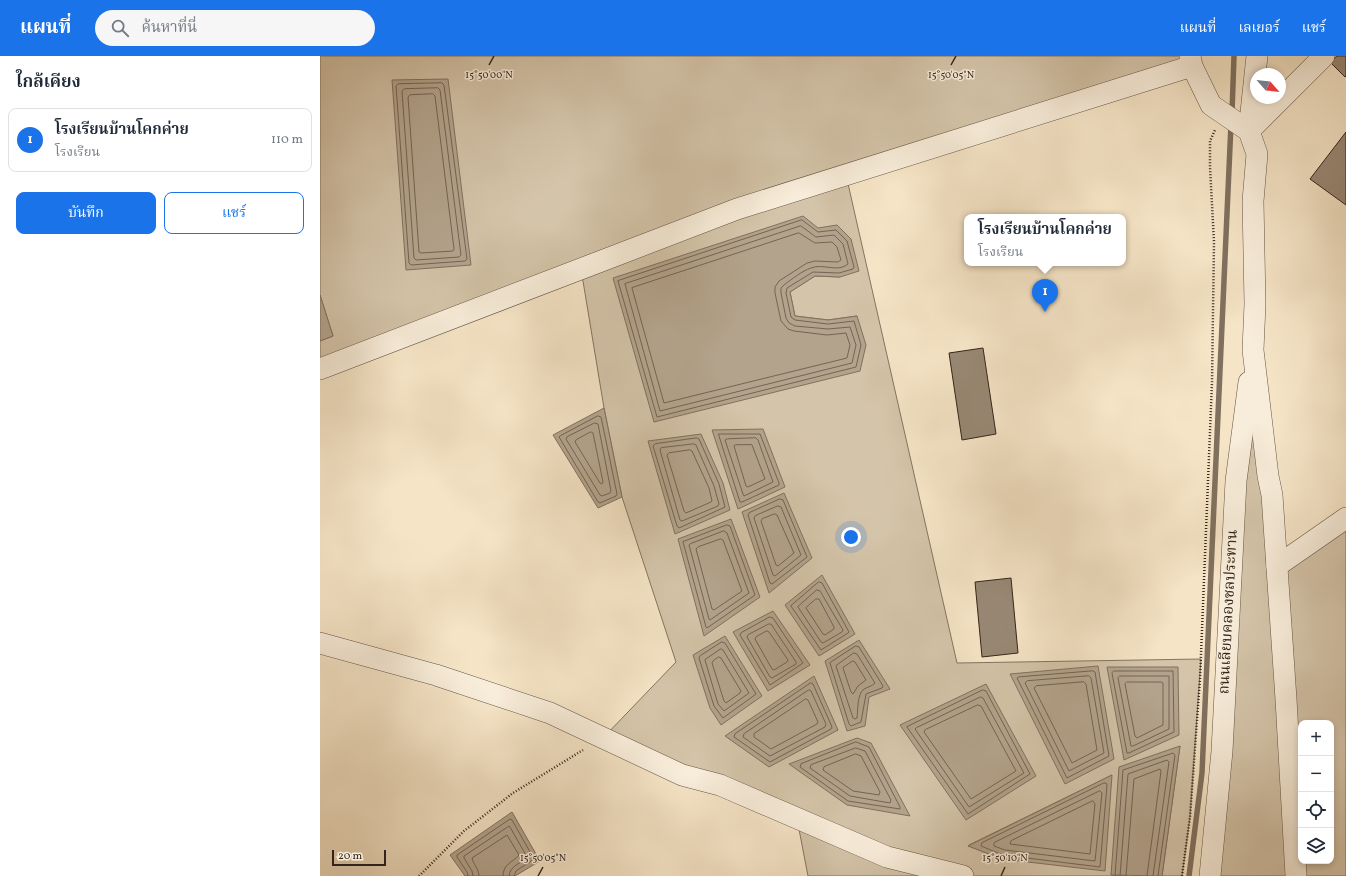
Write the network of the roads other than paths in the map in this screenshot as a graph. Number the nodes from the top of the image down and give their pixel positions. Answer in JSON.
{"nodes":[{"id":1,"x":1257,"y":56,"type":"edge"},
{"id":2,"x":1324,"y":56,"type":"edge"},
{"id":3,"x":1191,"y":61,"type":"edge"},
{"id":4,"x":1233,"y":121,"type":"junction"},
{"id":5,"x":1254,"y":350,"type":"junction"},
{"id":6,"x":320,"y":369,"type":"edge"},
{"id":7,"x":1346,"y":518,"type":"edge"},
{"id":8,"x":1277,"y":566,"type":"junction"},
{"id":9,"x":320,"y":642,"type":"edge"},
{"id":10,"x":963,"y":876,"type":"edge"},
{"id":11,"x":1210,"y":876,"type":"edge"},
{"id":12,"x":1296,"y":876,"type":"edge"}],
"edges":[{"from":1,"to":4,"type":"street"},
{"from":2,"to":4,"type":"street"},
{"from":3,"to":4,"type":"street"},
{"from":3,"to":6,"type":"street"},
{"from":4,"to":5,"type":"street"},
{"from":5,"to":8,"type":"street"},
{"from":5,"to":11,"type":"street","name":"ถนนเลียบคลองชลประทาน"},
{"from":7,"to":8,"type":"street"},
{"from":8,"to":12,"type":"street"},
{"from":9,"to":10,"type":"street"}]}
